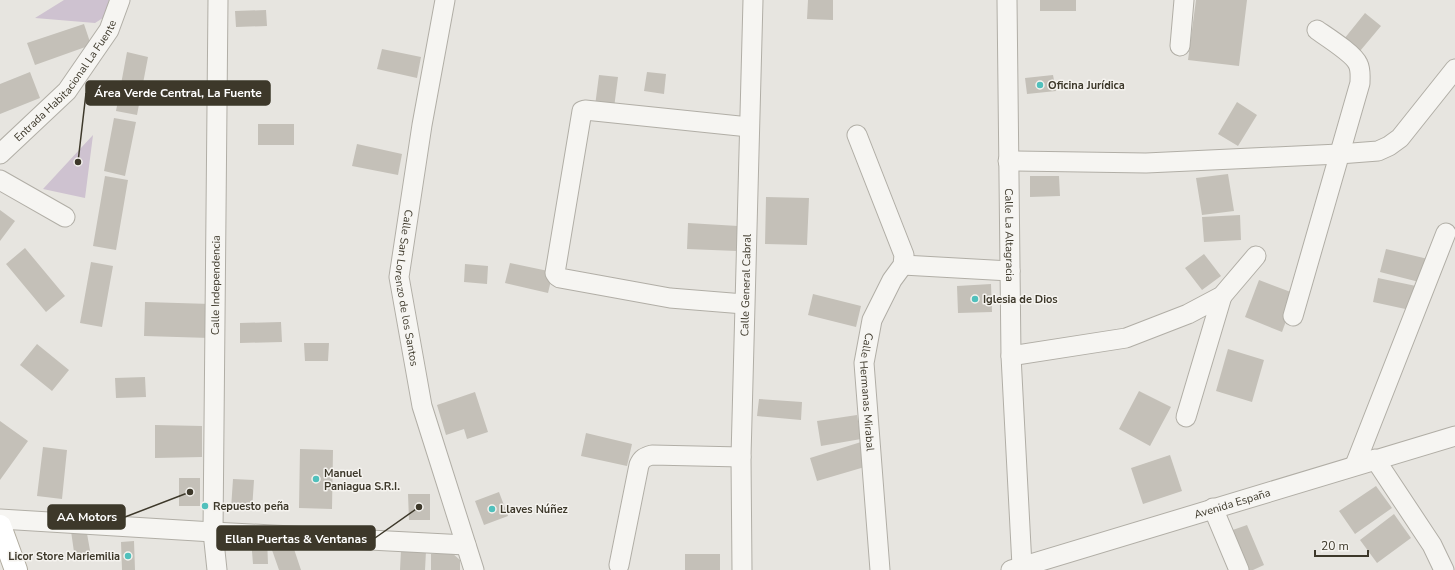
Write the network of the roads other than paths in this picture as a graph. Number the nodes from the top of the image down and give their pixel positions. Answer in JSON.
{"nodes":[{"id":1,"x":120,"y":0,"type":"edge"},
{"id":2,"x":218,"y":0,"type":"edge"},
{"id":3,"x":445,"y":0,"type":"edge"},
{"id":4,"x":753,"y":0,"type":"edge"},
{"id":5,"x":1007,"y":0,"type":"edge"},
{"id":6,"x":1184,"y":0,"type":"edge"},
{"id":7,"x":1317,"y":30,"type":"dead end"},
{"id":8,"x":1180,"y":46,"type":"dead end"},
{"id":9,"x":1455,"y":68,"type":"edge"},
{"id":10,"x":749,"y":127,"type":"junction"},
{"id":11,"x":857,"y":135,"type":"dead end"},
{"id":12,"x":0,"y":154,"type":"edge"},
{"id":13,"x":1339,"y":154,"type":"junction"},
{"id":14,"x":1008,"y":161,"type":"junction"},
{"id":15,"x":0,"y":180,"type":"edge"},
{"id":16,"x":65,"y":217,"type":"dead end"},
{"id":17,"x":1446,"y":233,"type":"dead end"},
{"id":18,"x":1256,"y":256,"type":"dead end"},
{"id":19,"x":903,"y":265,"type":"junction"},
{"id":20,"x":1010,"y":271,"type":"junction"},
{"id":21,"x":1222,"y":296,"type":"junction"},
{"id":22,"x":744,"y":304,"type":"junction"},
{"id":23,"x":1293,"y":316,"type":"dead end"},
{"id":24,"x":1011,"y":356,"type":"junction"},
{"id":25,"x":1186,"y":417,"type":"dead end"},
{"id":26,"x":1455,"y":436,"type":"edge"},
{"id":27,"x":741,"y":457,"type":"junction"},
{"id":28,"x":1375,"y":459,"type":"junction"},
{"id":29,"x":1355,"y":465,"type":"junction"},
{"id":30,"x":1213,"y":508,"type":"junction"},
{"id":31,"x":0,"y":519,"type":"edge"},
{"id":32,"x":0,"y":526,"type":"edge"},
{"id":33,"x":213,"y":532,"type":"junction"},
{"id":34,"x":466,"y":545,"type":"junction"},
{"id":35,"x":619,"y":565,"type":"dead end"},
{"id":36,"x":1016,"y":568,"type":"edge"},
{"id":37,"x":16,"y":570,"type":"edge"},
{"id":38,"x":217,"y":570,"type":"edge"},
{"id":39,"x":474,"y":570,"type":"edge"},
{"id":40,"x":742,"y":570,"type":"edge"},
{"id":41,"x":880,"y":570,"type":"edge"},
{"id":42,"x":1240,"y":570,"type":"edge"},
{"id":43,"x":1444,"y":570,"type":"edge"}],
"edges":[{"from":1,"to":12,"type":"street","name":"Entrada Habitacional La Fuente"},
{"from":2,"to":33,"type":"street","name":"Calle Independencia"},
{"from":3,"to":34,"type":"street","name":"Calle San Lorenzo de los Santos"},
{"from":4,"to":10,"type":"street","name":"Calle General Cabral"},
{"from":5,"to":14,"type":"street","name":"Calle La Altagracia"},
{"from":6,"to":8,"type":"street"},
{"from":7,"to":13,"type":"street"},
{"from":9,"to":13,"type":"street"},
{"from":10,"to":22,"type":"street","name":"Calle General Cabral"},
{"from":10,"to":22,"type":"street"},
{"from":11,"to":19,"type":"street"},
{"from":13,"to":14,"type":"street"},
{"from":13,"to":23,"type":"street"},
{"from":14,"to":20,"type":"street","name":"Calle La Altagracia"},
{"from":15,"to":16,"type":"street"},
{"from":17,"to":29,"type":"street"},
{"from":18,"to":21,"type":"street"},
{"from":19,"to":20,"type":"street"},
{"from":19,"to":41,"type":"street","name":"Calle Hermanas Mirabal"},
{"from":20,"to":24,"type":"street","name":"Calle La Altagracia"},
{"from":21,"to":24,"type":"street"},
{"from":21,"to":25,"type":"street"},
{"from":22,"to":27,"type":"street","name":"Calle General Cabral"},
{"from":24,"to":36,"type":"street","name":"Calle La Altagracia"},
{"from":26,"to":28,"type":"street","name":"Avenida España"},
{"from":27,"to":35,"type":"street"},
{"from":27,"to":40,"type":"street","name":"Calle General Cabral"},
{"from":28,"to":29,"type":"street","name":"Avenida España"},
{"from":28,"to":43,"type":"street"},
{"from":29,"to":30,"type":"street","name":"Avenida España"},
{"from":30,"to":36,"type":"street","name":"Avenida España"},
{"from":30,"to":42,"type":"street"},
{"from":31,"to":33,"type":"street"},
{"from":32,"to":37,"type":"main road"},
{"from":33,"to":34,"type":"street"},
{"from":33,"to":38,"type":"street","name":"Calle Independencia"},
{"from":34,"to":39,"type":"street","name":"Calle San Lorenzo de los Santos"}]}
